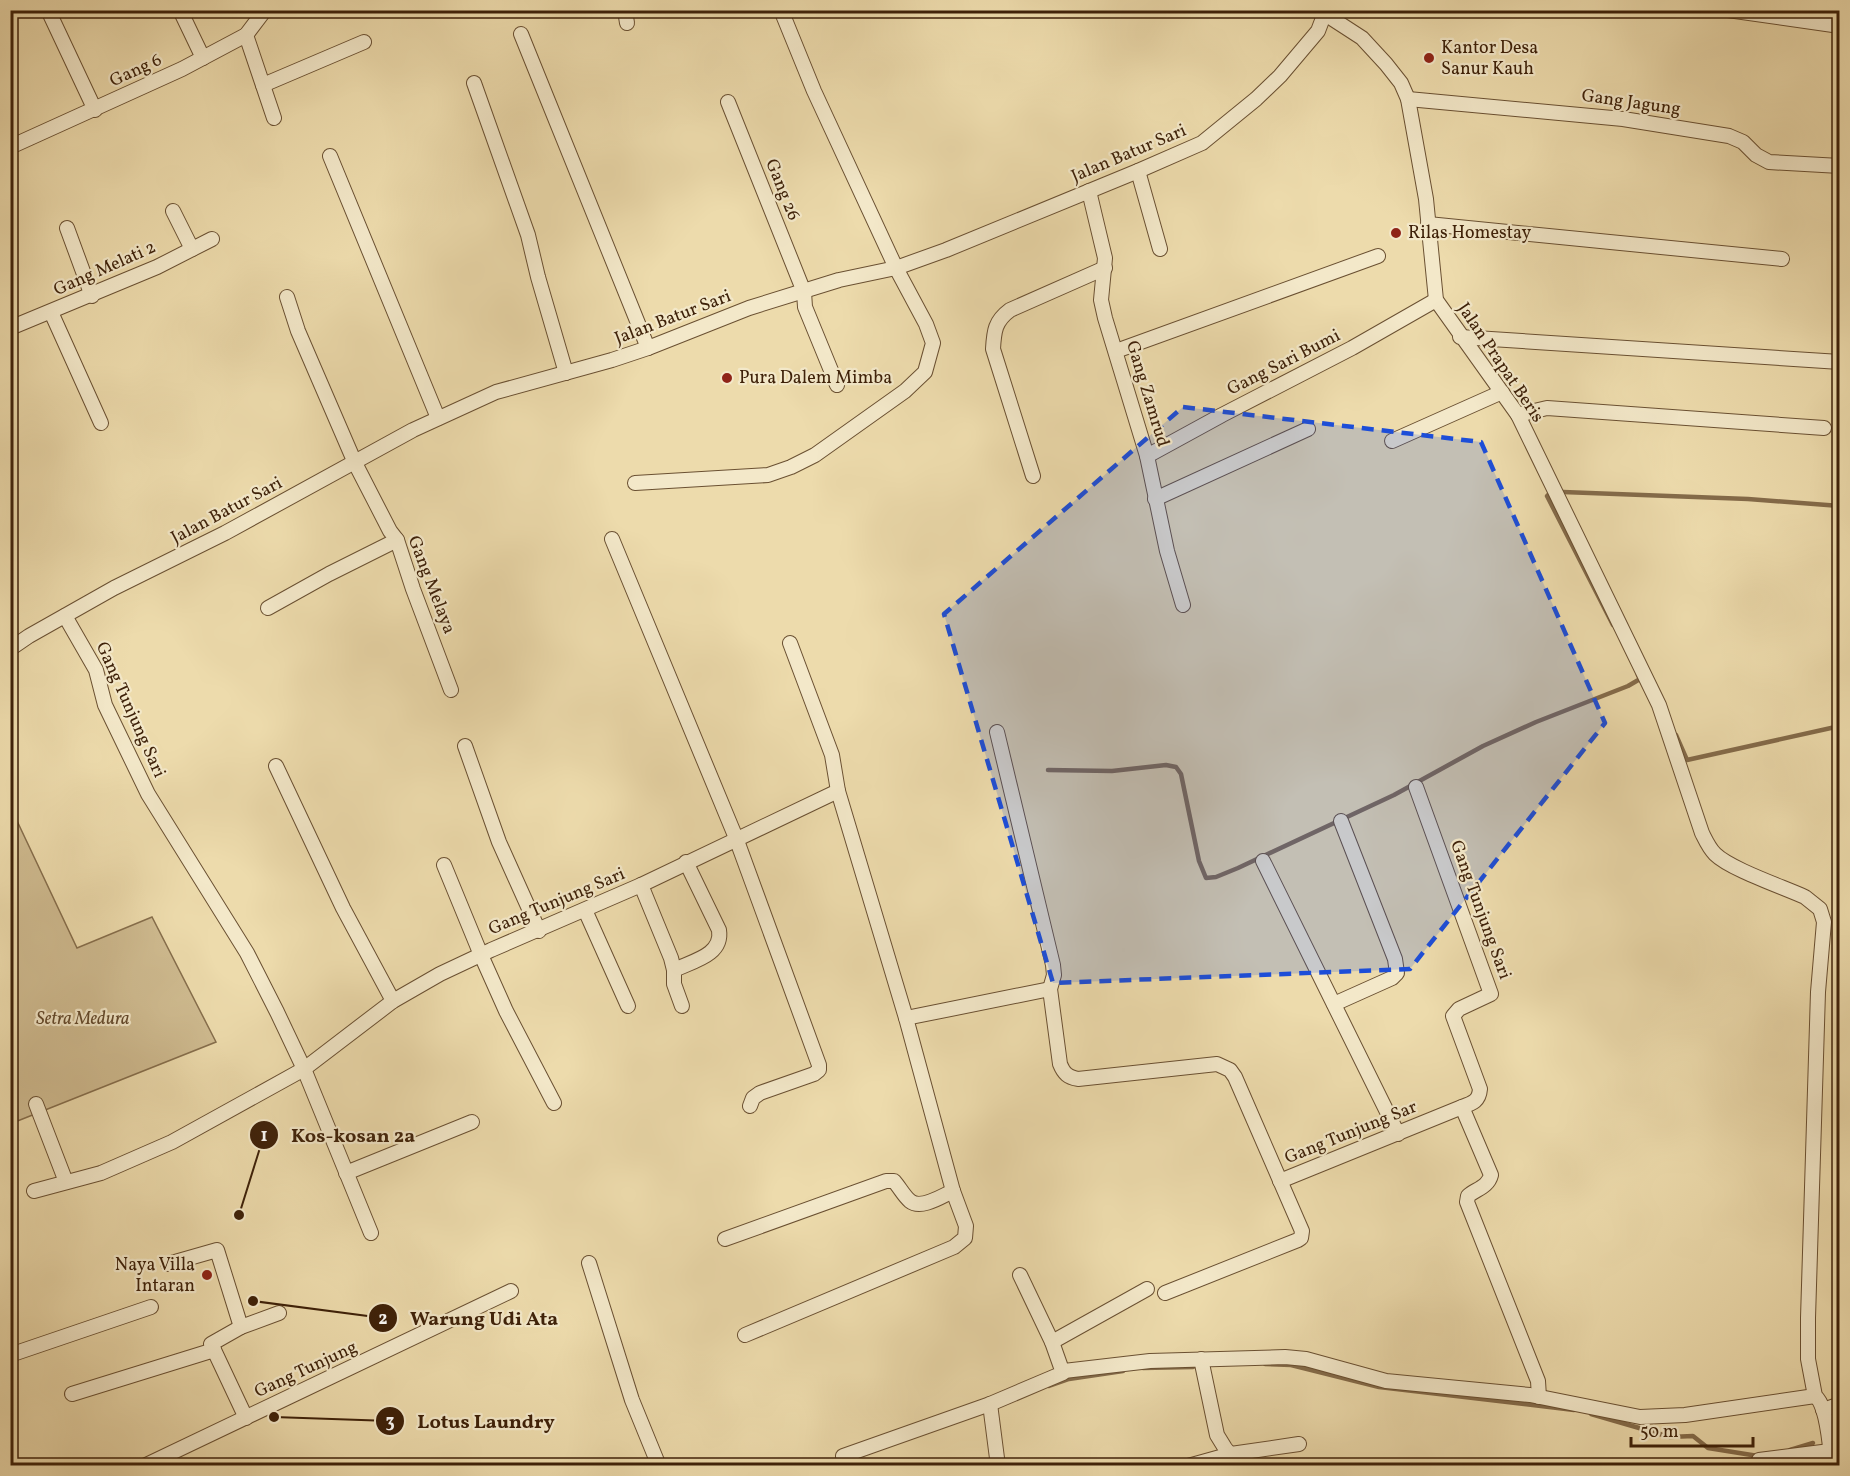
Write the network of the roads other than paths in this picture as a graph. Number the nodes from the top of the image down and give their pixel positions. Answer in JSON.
{"nodes":[{"id":1,"x":48,"y":10,"type":"edge"},
{"id":2,"x":180,"y":10,"type":"edge"},
{"id":3,"x":265,"y":10,"type":"edge"},
{"id":4,"x":781,"y":10,"type":"edge"},
{"id":5,"x":1728,"y":10,"type":"edge"},
{"id":6,"x":1325,"y":12,"type":"edge"},
{"id":7,"x":1839,"y":26,"type":"edge"},
{"id":8,"x":521,"y":34,"type":"dead end"},
{"id":9,"x":246,"y":35,"type":"junction"},
{"id":10,"x":364,"y":42,"type":"dead end"},
{"id":11,"x":203,"y":58,"type":"junction"},
{"id":12,"x":474,"y":83,"type":"dead end"},
{"id":13,"x":263,"y":85,"type":"junction"},
{"id":14,"x":1408,"y":99,"type":"junction"},
{"id":15,"x":728,"y":102,"type":"dead end"},
{"id":16,"x":95,"y":110,"type":"junction"},
{"id":17,"x":274,"y":117,"type":"dead end"},
{"id":18,"x":10,"y":147,"type":"edge"},
{"id":19,"x":330,"y":156,"type":"dead end"},
{"id":20,"x":1839,"y":166,"type":"edge"},
{"id":21,"x":1138,"y":171,"type":"junction"},
{"id":22,"x":1089,"y":191,"type":"junction"},
{"id":23,"x":172,"y":211,"type":"dead end"},
{"id":24,"x":1428,"y":224,"type":"junction"},
{"id":25,"x":67,"y":228,"type":"dead end"},
{"id":26,"x":212,"y":238,"type":"dead end"},
{"id":27,"x":192,"y":249,"type":"junction"},
{"id":28,"x":1160,"y":249,"type":"dead end"},
{"id":29,"x":1378,"y":256,"type":"dead end"},
{"id":30,"x":1782,"y":259,"type":"dead end"},
{"id":31,"x":896,"y":268,"type":"junction"},
{"id":32,"x":1105,"y":268,"type":"junction"},
{"id":33,"x":804,"y":292,"type":"junction"},
{"id":34,"x":92,"y":296,"type":"junction"},
{"id":35,"x":287,"y":297,"type":"dead end"},
{"id":36,"x":1436,"y":300,"type":"junction"},
{"id":37,"x":51,"y":312,"type":"junction"},
{"id":38,"x":10,"y":328,"type":"edge"},
{"id":39,"x":1460,"y":337,"type":"junction"},
{"id":40,"x":648,"y":348,"type":"junction"},
{"id":41,"x":1116,"y":351,"type":"junction"},
{"id":42,"x":1839,"y":362,"type":"edge"},
{"id":43,"x":566,"y":373,"type":"junction"},
{"id":44,"x":10,"y":376,"type":"edge"},
{"id":45,"x":10,"y":384,"type":"edge"},
{"id":46,"x":837,"y":385,"type":"dead end"},
{"id":47,"x":1502,"y":392,"type":"junction"},
{"id":48,"x":1518,"y":415,"type":"junction"},
{"id":49,"x":438,"y":418,"type":"junction"},
{"id":50,"x":101,"y":423,"type":"dead end"},
{"id":51,"x":1824,"y":428,"type":"dead end"},
{"id":52,"x":1308,"y":429,"type":"dead end"},
{"id":53,"x":1392,"y":441,"type":"dead end"},
{"id":54,"x":1147,"y":456,"type":"junction"},
{"id":55,"x":355,"y":463,"type":"junction"},
{"id":56,"x":1033,"y":476,"type":"dead end"},
{"id":57,"x":635,"y":483,"type":"dead end"},
{"id":58,"x":1155,"y":499,"type":"junction"},
{"id":59,"x":612,"y":539,"type":"dead end"},
{"id":60,"x":397,"y":540,"type":"junction"},
{"id":61,"x":1183,"y":605,"type":"dead end"},
{"id":62,"x":268,"y":608,"type":"dead end"},
{"id":63,"x":65,"y":615,"type":"junction"},
{"id":64,"x":790,"y":643,"type":"dead end"},
{"id":65,"x":10,"y":649,"type":"edge"},
{"id":66,"x":451,"y":690,"type":"dead end"},
{"id":67,"x":997,"y":732,"type":"dead end"},
{"id":68,"x":465,"y":746,"type":"dead end"},
{"id":69,"x":276,"y":766,"type":"dead end"},
{"id":70,"x":1416,"y":787,"type":"dead end"},
{"id":71,"x":838,"y":791,"type":"junction"},
{"id":72,"x":1341,"y":821,"type":"dead end"},
{"id":73,"x":736,"y":838,"type":"junction"},
{"id":74,"x":1263,"y":861,"type":"dead end"},
{"id":75,"x":686,"y":862,"type":"junction"},
{"id":76,"x":444,"y":865,"type":"dead end"},
{"id":77,"x":641,"y":885,"type":"junction"},
{"id":78,"x":585,"y":910,"type":"junction"},
{"id":79,"x":538,"y":931,"type":"junction"},
{"id":80,"x":481,"y":955,"type":"junction"},
{"id":81,"x":674,"y":970,"type":"junction"},
{"id":82,"x":1050,"y":989,"type":"junction"},
{"id":83,"x":393,"y":1002,"type":"junction"},
{"id":84,"x":1334,"y":1004,"type":"junction"},
{"id":85,"x":628,"y":1006,"type":"dead end"},
{"id":86,"x":682,"y":1006,"type":"dead end"},
{"id":87,"x":906,"y":1018,"type":"junction"},
{"id":88,"x":1455,"y":1026,"type":"joint"},
{"id":89,"x":304,"y":1069,"type":"junction"},
{"id":90,"x":554,"y":1103,"type":"dead end"},
{"id":91,"x":36,"y":1104,"type":"dead end"},
{"id":92,"x":750,"y":1106,"type":"dead end"},
{"id":93,"x":1462,"y":1107,"type":"junction"},
{"id":94,"x":472,"y":1122,"type":"dead end"},
{"id":95,"x":1398,"y":1134,"type":"junction"},
{"id":96,"x":346,"y":1173,"type":"junction"},
{"id":97,"x":1280,"y":1181,"type":"junction"},
{"id":98,"x":66,"y":1182,"type":"junction"},
{"id":99,"x":34,"y":1191,"type":"dead end"},
{"id":100,"x":953,"y":1191,"type":"junction"},
{"id":101,"x":371,"y":1233,"type":"dead end"},
{"id":102,"x":725,"y":1239,"type":"dead end"},
{"id":103,"x":589,"y":1263,"type":"dead end"},
{"id":104,"x":168,"y":1264,"type":"dead end"},
{"id":105,"x":1020,"y":1275,"type":"dead end"},
{"id":106,"x":1147,"y":1289,"type":"dead end"},
{"id":107,"x":511,"y":1291,"type":"dead end"},
{"id":108,"x":1165,"y":1293,"type":"dead end"},
{"id":109,"x":151,"y":1307,"type":"dead end"},
{"id":110,"x":279,"y":1313,"type":"dead end"},
{"id":111,"x":241,"y":1327,"type":"junction"},
{"id":112,"x":745,"y":1335,"type":"dead end"},
{"id":113,"x":1052,"y":1342,"type":"junction"},
{"id":114,"x":214,"y":1350,"type":"junction"},
{"id":115,"x":10,"y":1355,"type":"edge"},
{"id":116,"x":1201,"y":1359,"type":"junction"},
{"id":117,"x":1064,"y":1371,"type":"junction"},
{"id":118,"x":72,"y":1394,"type":"dead end"},
{"id":119,"x":1815,"y":1396,"type":"junction"},
{"id":120,"x":1539,"y":1397,"type":"junction"},
{"id":121,"x":990,"y":1404,"type":"junction"},
{"id":122,"x":1839,"y":1404,"type":"edge"},
{"id":123,"x":1823,"y":1410,"type":"junction"},
{"id":124,"x":246,"y":1418,"type":"junction"},
{"id":125,"x":1299,"y":1444,"type":"dead end"},
{"id":126,"x":1830,"y":1451,"type":"junction"},
{"id":127,"x":843,"y":1456,"type":"dead end"},
{"id":128,"x":1235,"y":1460,"type":"edge"},
{"id":129,"x":1759,"y":1460,"type":"dead end"},
{"id":130,"x":144,"y":1466,"type":"edge"},
{"id":131,"x":659,"y":1466,"type":"edge"},
{"id":132,"x":998,"y":1466,"type":"edge"},
{"id":133,"x":1188,"y":1466,"type":"edge"},
{"id":134,"x":1832,"y":1466,"type":"edge"}],
"edges":[{"from":1,"to":16,"type":"street"},
{"from":2,"to":11,"type":"street"},
{"from":3,"to":9,"type":"street","name":"Gang 6"},
{"from":4,"to":31,"type":"street"},
{"from":5,"to":7,"type":"street"},
{"from":6,"to":14,"type":"street","name":"Jalan Prapat Beris"},
{"from":6,"to":21,"type":"street","name":"Jalan Batur Sari"},
{"from":8,"to":40,"type":"street"},
{"from":9,"to":11,"type":"street","name":"Gang 6"},
{"from":9,"to":13,"type":"street"},
{"from":10,"to":13,"type":"street"},
{"from":11,"to":16,"type":"street","name":"Gang 6"},
{"from":12,"to":43,"type":"street"},
{"from":13,"to":17,"type":"street"},
{"from":14,"to":20,"type":"street","name":"Gang Jagung"},
{"from":14,"to":24,"type":"street","name":"Jalan Prapat Beris"},
{"from":15,"to":33,"type":"street","name":"Gang 26"},
{"from":16,"to":18,"type":"street","name":"Gang 6"},
{"from":19,"to":49,"type":"street"},
{"from":21,"to":22,"type":"street","name":"Jalan Batur Sari"},
{"from":21,"to":28,"type":"street"},
{"from":22,"to":31,"type":"street","name":"Jalan Batur Sari"},
{"from":22,"to":32,"type":"street","name":"Gang Zamrud"},
{"from":23,"to":27,"type":"street"},
{"from":24,"to":30,"type":"street"},
{"from":24,"to":36,"type":"street","name":"Jalan Prapat Beris"},
{"from":25,"to":34,"type":"street"},
{"from":26,"to":27,"type":"street","name":"Gang Melati 2"},
{"from":27,"to":34,"type":"street","name":"Gang Melati 2"},
{"from":29,"to":41,"type":"street"},
{"from":31,"to":33,"type":"street","name":"Jalan Batur Sari"},
{"from":31,"to":57,"type":"street"},
{"from":32,"to":41,"type":"street","name":"Gang Zamrud"},
{"from":32,"to":56,"type":"street"},
{"from":33,"to":40,"type":"street","name":"Jalan Batur Sari"},
{"from":33,"to":46,"type":"street","name":"Gang 26"},
{"from":34,"to":37,"type":"street","name":"Gang Melati 2"},
{"from":35,"to":55,"type":"street","name":"Gang Melaya"},
{"from":36,"to":39,"type":"street","name":"Jalan Prapat Beris"},
{"from":36,"to":54,"type":"street","name":"Gang Sari Bumi"},
{"from":37,"to":38,"type":"street","name":"Gang Melati 2"},
{"from":37,"to":50,"type":"street"},
{"from":39,"to":42,"type":"street"},
{"from":39,"to":47,"type":"street","name":"Jalan Prapat Beris"},
{"from":40,"to":43,"type":"street","name":"Jalan Batur Sari"},
{"from":41,"to":54,"type":"street","name":"Gang Zamrud"},
{"from":43,"to":49,"type":"street","name":"Jalan Batur Sari"},
{"from":44,"to":45,"type":"street"},
{"from":47,"to":48,"type":"street","name":"Jalan Prapat Beris"},
{"from":47,"to":53,"type":"street"},
{"from":48,"to":51,"type":"street"},
{"from":48,"to":119,"type":"street","name":"Jalan Prapat Beris"},
{"from":49,"to":55,"type":"street","name":"Jalan Batur Sari"},
{"from":52,"to":58,"type":"street"},
{"from":54,"to":58,"type":"street","name":"Gang Zamrud"},
{"from":55,"to":60,"type":"street","name":"Gang Melaya"},
{"from":55,"to":63,"type":"street","name":"Jalan Batur Sari"},
{"from":58,"to":61,"type":"street","name":"Gang Zamrud"},
{"from":59,"to":73,"type":"street"},
{"from":60,"to":62,"type":"street"},
{"from":60,"to":66,"type":"street","name":"Gang Melaya"},
{"from":63,"to":65,"type":"street","name":"Jalan Batur Sari"},
{"from":63,"to":89,"type":"street","name":"Gang Tunjung Sari"},
{"from":64,"to":71,"type":"street"},
{"from":67,"to":82,"type":"street","name":"Gang Tunjung Sar"},
{"from":68,"to":79,"type":"street"},
{"from":69,"to":83,"type":"street"},
{"from":70,"to":88,"type":"street","name":"Gang Tunjung Sari"},
{"from":71,"to":73,"type":"street","name":"Gang Tunjung Sari"},
{"from":71,"to":87,"type":"street"},
{"from":72,"to":84,"type":"street"},
{"from":73,"to":75,"type":"street","name":"Gang Tunjung Sari"},
{"from":73,"to":92,"type":"street"},
{"from":74,"to":84,"type":"street"},
{"from":75,"to":77,"type":"street","name":"Gang Tunjung Sari"},
{"from":75,"to":81,"type":"street"},
{"from":76,"to":80,"type":"street"},
{"from":77,"to":78,"type":"street","name":"Gang Tunjung Sari"},
{"from":77,"to":81,"type":"street"},
{"from":78,"to":79,"type":"street","name":"Gang Tunjung Sari"},
{"from":78,"to":85,"type":"street"},
{"from":79,"to":80,"type":"street","name":"Gang Tunjung Sari"},
{"from":80,"to":83,"type":"street","name":"Gang Tunjung Sari"},
{"from":80,"to":90,"type":"street"},
{"from":81,"to":86,"type":"street"},
{"from":82,"to":87,"type":"street"},
{"from":82,"to":97,"type":"street","name":"Gang Tunjung Sar"},
{"from":83,"to":89,"type":"street","name":"Gang Tunjung Sari"},
{"from":84,"to":95,"type":"street"},
{"from":87,"to":100,"type":"street"},
{"from":88,"to":93,"type":"street","name":"Gang Tunjung Sar"},
{"from":89,"to":96,"type":"street","name":"Gang Tunjung Sari"},
{"from":89,"to":98,"type":"street"},
{"from":91,"to":98,"type":"street"},
{"from":93,"to":95,"type":"street","name":"Gang Tunjung Sar"},
{"from":93,"to":120,"type":"street"},
{"from":94,"to":96,"type":"street"},
{"from":95,"to":97,"type":"street","name":"Gang Tunjung Sar"},
{"from":96,"to":101,"type":"street","name":"Gang Tunjung Sari"},
{"from":97,"to":108,"type":"street"},
{"from":98,"to":99,"type":"street"},
{"from":100,"to":102,"type":"street"},
{"from":100,"to":112,"type":"street"},
{"from":103,"to":131,"type":"street"},
{"from":104,"to":111,"type":"street"},
{"from":105,"to":113,"type":"street"},
{"from":106,"to":113,"type":"street"},
{"from":107,"to":124,"type":"street","name":"Gang Tunjung"},
{"from":109,"to":115,"type":"street"},
{"from":110,"to":111,"type":"street"},
{"from":111,"to":114,"type":"street"},
{"from":113,"to":117,"type":"street"},
{"from":114,"to":118,"type":"street"},
{"from":114,"to":124,"type":"street","name":"Gang Tunjung"},
{"from":116,"to":117,"type":"street"},
{"from":116,"to":120,"type":"street"},
{"from":116,"to":128,"type":"street"},
{"from":117,"to":121,"type":"street"},
{"from":119,"to":120,"type":"street"},
{"from":119,"to":123,"type":"street","name":"Jalan Prapat Beris"},
{"from":121,"to":127,"type":"street"},
{"from":121,"to":132,"type":"street"},
{"from":122,"to":123,"type":"street"},
{"from":123,"to":126,"type":"street"},
{"from":124,"to":130,"type":"street","name":"Gang Tunjung"},
{"from":125,"to":128,"type":"street"},
{"from":126,"to":129,"type":"street"},
{"from":126,"to":134,"type":"street"},
{"from":128,"to":133,"type":"street"}]}
